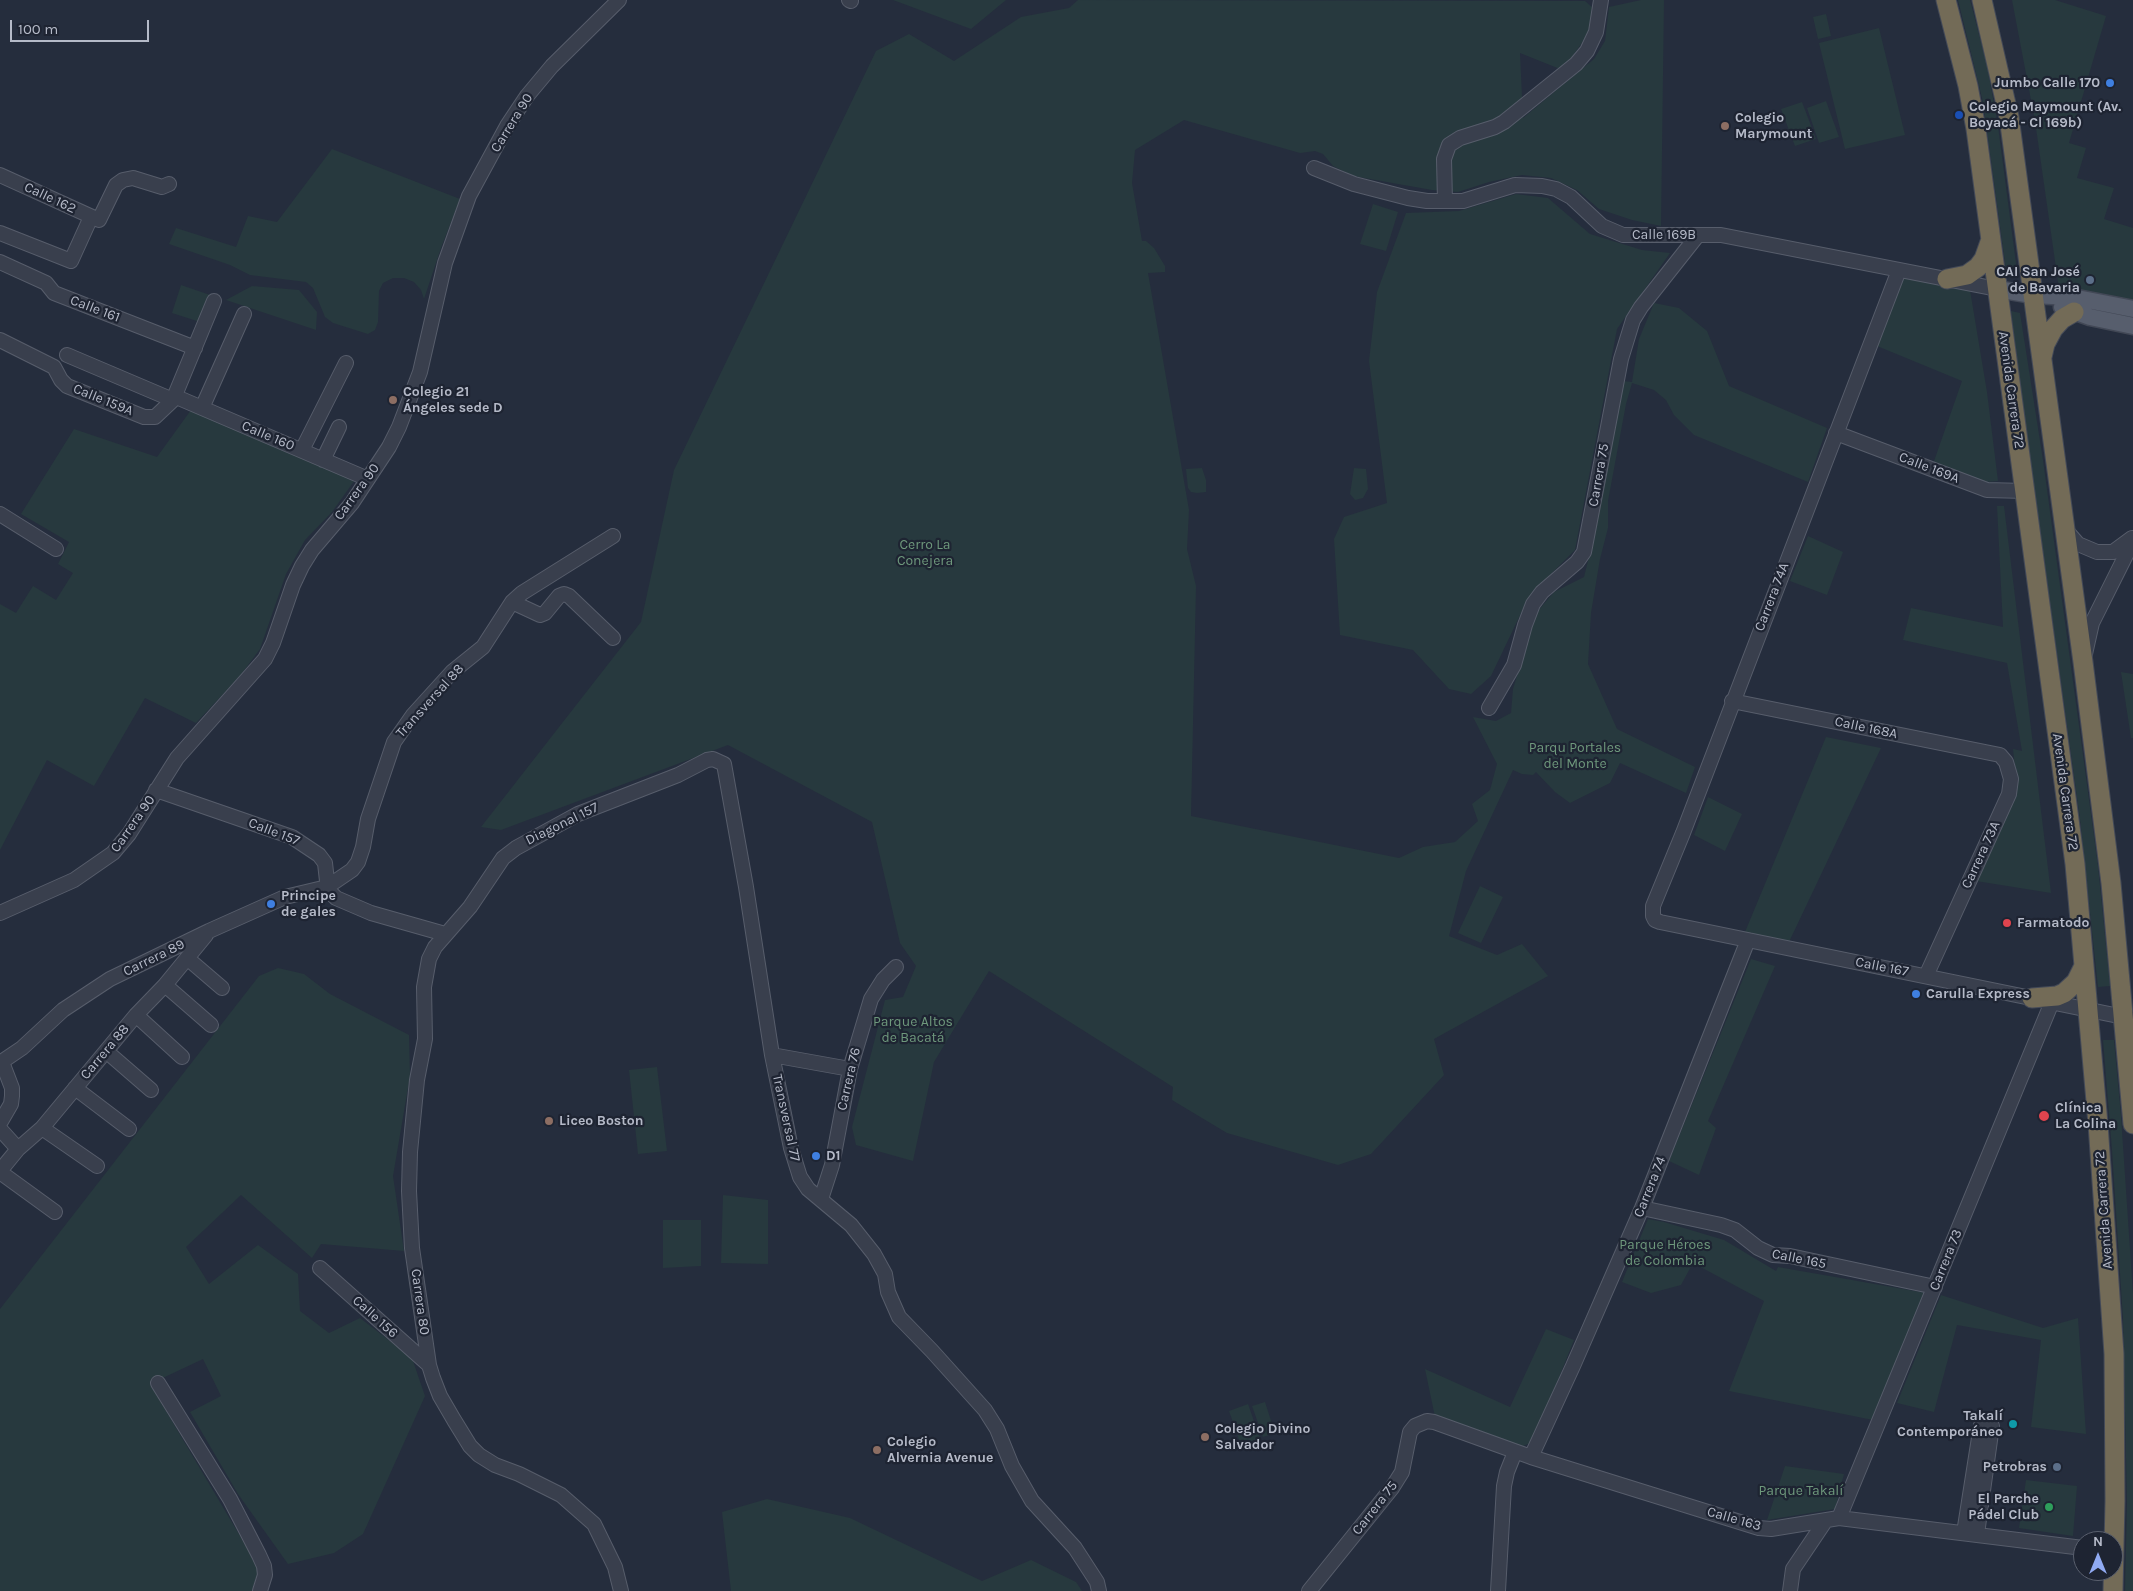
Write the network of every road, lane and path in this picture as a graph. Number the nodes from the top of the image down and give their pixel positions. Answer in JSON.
{"nodes":[{"id":1,"x":619,"y":0,"type":"edge"},
{"id":2,"x":1601,"y":0,"type":"edge"},
{"id":3,"x":1946,"y":0,"type":"edge"},
{"id":4,"x":1982,"y":0,"type":"edge"},
{"id":5,"x":1314,"y":168,"type":"dead end"},
{"id":6,"x":0,"y":175,"type":"edge"},
{"id":7,"x":169,"y":184,"type":"dead end"},
{"id":8,"x":1445,"y":201,"type":"junction"},
{"id":9,"x":95,"y":219,"type":"junction"},
{"id":10,"x":0,"y":233,"type":"edge"},
{"id":11,"x":1698,"y":235,"type":"junction"},
{"id":12,"x":1990,"y":241,"type":"junction"},
{"id":13,"x":0,"y":262,"type":"edge"},
{"id":14,"x":1899,"y":270,"type":"junction"},
{"id":15,"x":1947,"y":279,"type":"junction"},
{"id":16,"x":1997,"y":289,"type":"junction"},
{"id":17,"x":2032,"y":295,"type":"junction"},
{"id":18,"x":214,"y":301,"type":"dead end"},
{"id":19,"x":2133,"y":309,"type":"edge"},
{"id":20,"x":2074,"y":312,"type":"junction"},
{"id":21,"x":244,"y":314,"type":"dead end"},
{"id":22,"x":2133,"y":326,"type":"edge"},
{"id":23,"x":0,"y":340,"type":"edge"},
{"id":24,"x":195,"y":348,"type":"junction"},
{"id":25,"x":67,"y":355,"type":"dead end"},
{"id":26,"x":2041,"y":360,"type":"junction"},
{"id":27,"x":346,"y":363,"type":"dead end"},
{"id":28,"x":174,"y":398,"type":"junction"},
{"id":29,"x":202,"y":408,"type":"junction"},
{"id":30,"x":339,"y":427,"type":"dead end"},
{"id":31,"x":1836,"y":433,"type":"junction"},
{"id":32,"x":302,"y":450,"type":"junction"},
{"id":33,"x":323,"y":460,"type":"junction"},
{"id":34,"x":361,"y":476,"type":"dead end"},
{"id":35,"x":2025,"y":491,"type":"junction"},
{"id":36,"x":0,"y":514,"type":"edge"},
{"id":37,"x":2064,"y":528,"type":"junction"},
{"id":38,"x":613,"y":536,"type":"dead end"},
{"id":39,"x":2133,"y":540,"type":"edge"},
{"id":40,"x":56,"y":549,"type":"dead end"},
{"id":41,"x":512,"y":602,"type":"junction"},
{"id":42,"x":613,"y":638,"type":"dead end"},
{"id":43,"x":2083,"y":662,"type":"junction"},
{"id":44,"x":1732,"y":700,"type":"junction"},
{"id":45,"x":1489,"y":708,"type":"dead end"},
{"id":46,"x":2000,"y":756,"type":"joint"},
{"id":47,"x":713,"y":759,"type":"joint"},
{"id":48,"x":156,"y":790,"type":"junction"},
{"id":49,"x":326,"y":887,"type":"junction"},
{"id":50,"x":0,"y":913,"type":"edge"},
{"id":51,"x":1660,"y":922,"type":"joint"},
{"id":52,"x":209,"y":931,"type":"junction"},
{"id":53,"x":445,"y":934,"type":"junction"},
{"id":54,"x":1748,"y":940,"type":"junction"},
{"id":55,"x":1936,"y":954,"type":"junction"},
{"id":56,"x":187,"y":958,"type":"junction"},
{"id":57,"x":2084,"y":966,"type":"junction"},
{"id":58,"x":896,"y":967,"type":"dead end"},
{"id":59,"x":1926,"y":976,"type":"junction"},
{"id":60,"x":1947,"y":980,"type":"junction"},
{"id":61,"x":165,"y":985,"type":"junction"},
{"id":62,"x":222,"y":988,"type":"dead end"},
{"id":63,"x":2032,"y":998,"type":"junction"},
{"id":64,"x":2052,"y":1002,"type":"junction"},
{"id":65,"x":2088,"y":1010,"type":"junction"},
{"id":66,"x":136,"y":1015,"type":"junction"},
{"id":67,"x":2128,"y":1018,"type":"edge"},
{"id":68,"x":211,"y":1025,"type":"dead end"},
{"id":69,"x":106,"y":1051,"type":"junction"},
{"id":70,"x":772,"y":1055,"type":"junction"},
{"id":71,"x":182,"y":1057,"type":"dead end"},
{"id":72,"x":1,"y":1062,"type":"edge"},
{"id":73,"x":850,"y":1069,"type":"junction"},
{"id":74,"x":75,"y":1088,"type":"junction"},
{"id":75,"x":151,"y":1090,"type":"dead end"},
{"id":76,"x":0,"y":1123,"type":"edge"},
{"id":77,"x":2133,"y":1124,"type":"edge"},
{"id":78,"x":42,"y":1128,"type":"junction"},
{"id":79,"x":0,"y":1129,"type":"edge"},
{"id":80,"x":129,"y":1129,"type":"dead end"},
{"id":81,"x":18,"y":1149,"type":"junction"},
{"id":82,"x":97,"y":1166,"type":"dead end"},
{"id":83,"x":0,"y":1172,"type":"edge"},
{"id":84,"x":821,"y":1199,"type":"junction"},
{"id":85,"x":1642,"y":1208,"type":"junction"},
{"id":86,"x":55,"y":1212,"type":"dead end"},
{"id":87,"x":320,"y":1268,"type":"dead end"},
{"id":88,"x":1935,"y":1287,"type":"junction"},
{"id":89,"x":430,"y":1365,"type":"junction"},
{"id":90,"x":158,"y":1383,"type":"dead end"},
{"id":91,"x":1426,"y":1421,"type":"joint"},
{"id":92,"x":1515,"y":1452,"type":"junction"},
{"id":93,"x":1530,"y":1457,"type":"junction"},
{"id":94,"x":1975,"y":1504,"type":"dead end"},
{"id":95,"x":1832,"y":1519,"type":"junction"},
{"id":96,"x":1787,"y":1526,"type":"junction"},
{"id":97,"x":2114,"y":1531,"type":"edge"},
{"id":98,"x":1971,"y":1533,"type":"junction"},
{"id":99,"x":2073,"y":1547,"type":"edge"},
{"id":100,"x":1805,"y":1551,"type":"junction"},
{"id":101,"x":260,"y":1591,"type":"edge"},
{"id":102,"x":621,"y":1591,"type":"edge"},
{"id":103,"x":1099,"y":1591,"type":"edge"},
{"id":104,"x":1309,"y":1591,"type":"edge"},
{"id":105,"x":1498,"y":1591,"type":"edge"},
{"id":106,"x":1790,"y":1591,"type":"edge"}],
"edges":[{"from":1,"to":48,"type":"street","name":"Carrera 90"},
{"from":2,"to":8,"type":"street"},
{"from":3,"to":12,"type":"highway","name":"Avenida Carrera 72"},
{"from":4,"to":17,"type":"highway"},
{"from":5,"to":8,"type":"street","name":"Calle 169B"},
{"from":6,"to":9,"type":"street","name":"Calle 162"},
{"from":7,"to":9,"type":"street"},
{"from":8,"to":11,"type":"street","name":"Calle 169B"},
{"from":9,"to":10,"type":"street"},
{"from":11,"to":14,"type":"street","name":"Calle 169B"},
{"from":11,"to":45,"type":"street","name":"Carrera 75"},
{"from":12,"to":15,"type":"highway"},
{"from":12,"to":16,"type":"highway","name":"Avenida Carrera 72"},
{"from":13,"to":24,"type":"street","name":"Calle 161"},
{"from":14,"to":15,"type":"street","name":"Calle 169B"},
{"from":14,"to":31,"type":"street","name":"Carrera 74A"},
{"from":15,"to":16,"type":"street","name":"Calle 169B"},
{"from":16,"to":17,"type":"main road","name":"Calle 169B"},
{"from":16,"to":35,"type":"highway","name":"Avenida Carrera 72"},
{"from":17,"to":19,"type":"main road","name":"Calle 169B"},
{"from":17,"to":20,"type":"main road","name":"Calle 169B"},
{"from":17,"to":26,"type":"highway"},
{"from":18,"to":24,"type":"street"},
{"from":20,"to":22,"type":"main road","name":"Calle 169B"},
{"from":20,"to":26,"type":"highway"},
{"from":21,"to":29,"type":"street"},
{"from":23,"to":28,"type":"street","name":"Calle 159A"},
{"from":24,"to":28,"type":"street"},
{"from":25,"to":28,"type":"street","name":"Calle 160"},
{"from":26,"to":37,"type":"highway"},
{"from":27,"to":32,"type":"street"},
{"from":28,"to":29,"type":"street","name":"Calle 160"},
{"from":29,"to":32,"type":"street","name":"Calle 160"},
{"from":30,"to":33,"type":"street"},
{"from":31,"to":35,"type":"street","name":"Calle 169A"},
{"from":31,"to":44,"type":"street","name":"Carrera 74A"},
{"from":32,"to":33,"type":"street","name":"Calle 160"},
{"from":33,"to":34,"type":"street","name":"Calle 160"},
{"from":35,"to":57,"type":"highway","name":"Avenida Carrera 72"},
{"from":36,"to":40,"type":"street"},
{"from":37,"to":39,"type":"street"},
{"from":37,"to":43,"type":"highway"},
{"from":38,"to":41,"type":"street","name":"Transversal 88"},
{"from":39,"to":43,"type":"street"},
{"from":41,"to":42,"type":"street"},
{"from":41,"to":49,"type":"street","name":"Transversal 88"},
{"from":43,"to":67,"type":"highway"},
{"from":44,"to":46,"type":"street","name":"Calle 168A"},
{"from":44,"to":51,"type":"street","name":"Carrera 74A"},
{"from":46,"to":55,"type":"street","name":"Carrera 73A"},
{"from":47,"to":53,"type":"street","name":"Diagonal 157"},
{"from":47,"to":70,"type":"street","name":"Transversal 77"},
{"from":48,"to":49,"type":"street","name":"Calle 157"},
{"from":48,"to":50,"type":"street","name":"Carrera 90"},
{"from":49,"to":52,"type":"street","name":"Carrera 89"},
{"from":49,"to":53,"type":"street"},
{"from":51,"to":54,"type":"street","name":"Calle 167"},
{"from":52,"to":56,"type":"street","name":"Carrera 88"},
{"from":52,"to":72,"type":"street","name":"Carrera 89"},
{"from":53,"to":89,"type":"street","name":"Carrera 80"},
{"from":54,"to":59,"type":"street","name":"Calle 167"},
{"from":54,"to":85,"type":"street","name":"Carrera 74"},
{"from":55,"to":59,"type":"street","name":"Carrera 73A"},
{"from":55,"to":60,"type":"street"},
{"from":56,"to":61,"type":"street","name":"Carrera 88"},
{"from":56,"to":62,"type":"street"},
{"from":57,"to":63,"type":"highway"},
{"from":57,"to":65,"type":"highway","name":"Avenida Carrera 72"},
{"from":58,"to":73,"type":"street","name":"Carrera 76"},
{"from":59,"to":60,"type":"street","name":"Calle 167"},
{"from":60,"to":63,"type":"street","name":"Calle 167"},
{"from":61,"to":66,"type":"street","name":"Carrera 88"},
{"from":61,"to":68,"type":"street"},
{"from":63,"to":64,"type":"street","name":"Calle 167"},
{"from":64,"to":65,"type":"street","name":"Calle 167"},
{"from":64,"to":88,"type":"street","name":"Carrera 73"},
{"from":65,"to":67,"type":"street","name":"Calle 167"},
{"from":65,"to":97,"type":"highway","name":"Avenida Carrera 72"},
{"from":66,"to":69,"type":"street","name":"Carrera 88"},
{"from":66,"to":71,"type":"street"},
{"from":67,"to":77,"type":"highway"},
{"from":69,"to":74,"type":"street","name":"Carrera 88"},
{"from":69,"to":75,"type":"street"},
{"from":70,"to":73,"type":"street"},
{"from":70,"to":84,"type":"street","name":"Transversal 77"},
{"from":72,"to":76,"type":"street"},
{"from":73,"to":84,"type":"street","name":"Carrera 76"},
{"from":74,"to":78,"type":"street","name":"Carrera 88"},
{"from":74,"to":80,"type":"street"},
{"from":78,"to":81,"type":"street","name":"Carrera 88"},
{"from":78,"to":82,"type":"street"},
{"from":79,"to":81,"type":"street"},
{"from":81,"to":83,"type":"street","name":"Carrera 88"},
{"from":83,"to":86,"type":"street"},
{"from":84,"to":103,"type":"street","name":"Transversal 77"},
{"from":85,"to":88,"type":"street","name":"Calle 165"},
{"from":85,"to":93,"type":"street","name":"Carrera 74"},
{"from":87,"to":89,"type":"street","name":"Calle 156"},
{"from":88,"to":95,"type":"street","name":"Carrera 73"},
{"from":89,"to":102,"type":"street","name":"Carrera 80"},
{"from":90,"to":101,"type":"street"},
{"from":91,"to":92,"type":"street","name":"Calle 163"},
{"from":91,"to":104,"type":"street","name":"Carrera 75"},
{"from":92,"to":93,"type":"street","name":"Calle 163"},
{"from":92,"to":105,"type":"street"},
{"from":93,"to":96,"type":"street","name":"Calle 163"},
{"from":94,"to":98,"type":"street"},
{"from":95,"to":96,"type":"street","name":"Calle 163"},
{"from":95,"to":98,"type":"street","name":"Calle 163"},
{"from":95,"to":100,"type":"street","name":"Carrera 73"},
{"from":96,"to":100,"type":"street"},
{"from":98,"to":99,"type":"street","name":"Calle 163"},
{"from":100,"to":106,"type":"street","name":"Carrera 73"}]}
